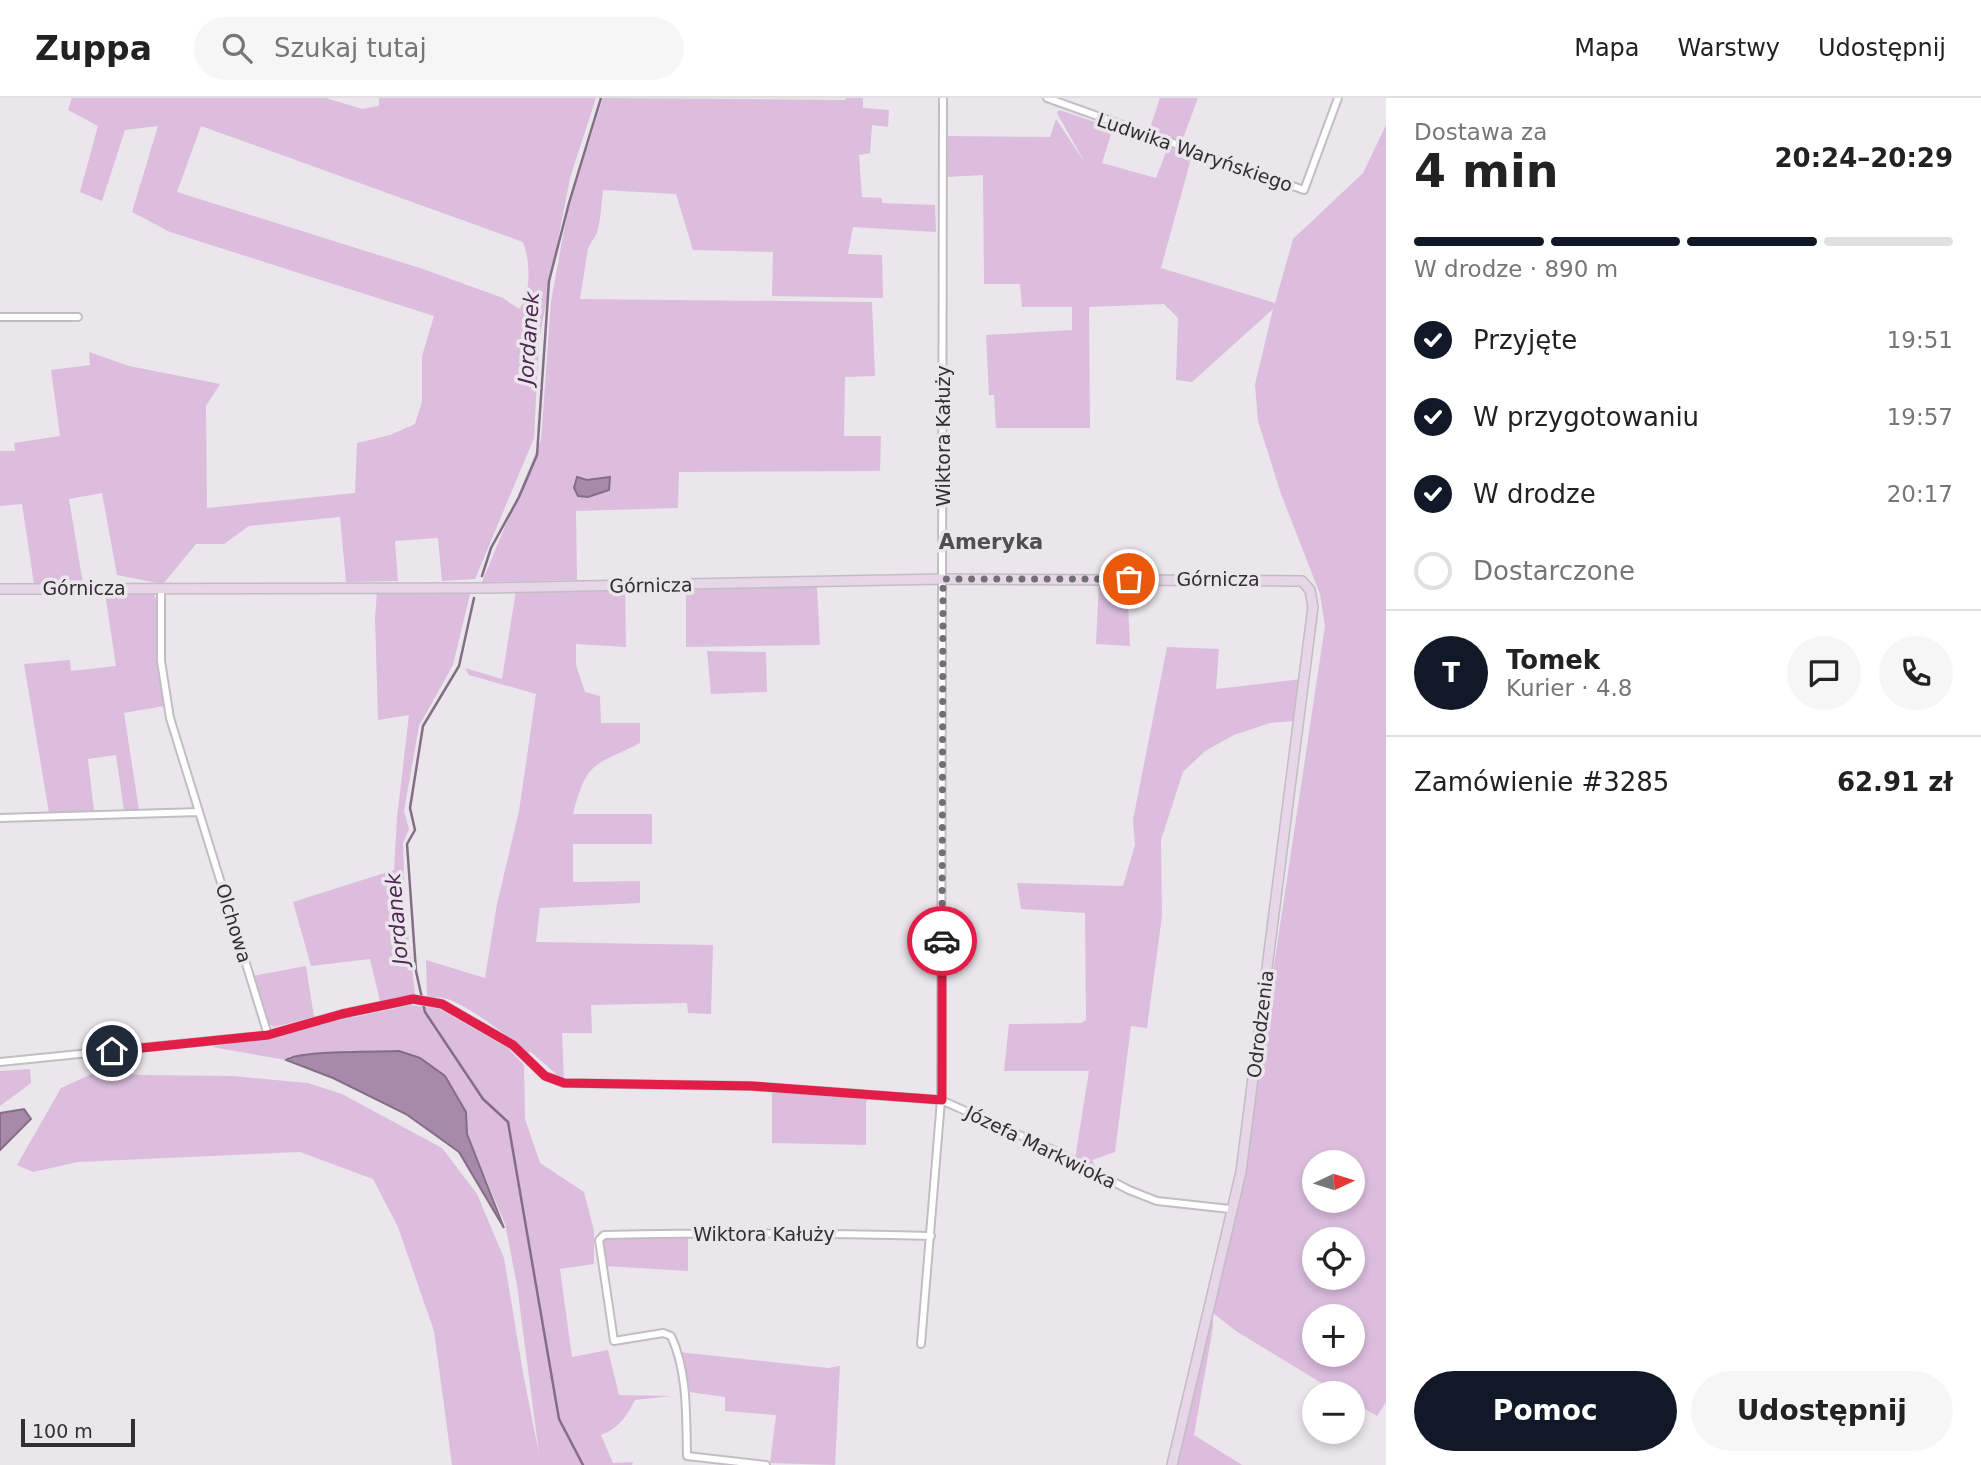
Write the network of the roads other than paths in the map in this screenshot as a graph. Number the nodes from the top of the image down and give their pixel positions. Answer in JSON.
{"nodes":[{"id":1,"x":943,"y":98,"type":"edge"},
{"id":2,"x":1046,"y":98,"type":"edge"},
{"id":3,"x":1338,"y":98,"type":"edge"},
{"id":4,"x":0,"y":317,"type":"edge"},
{"id":5,"x":78,"y":317,"type":"dead end"},
{"id":6,"x":943,"y":579,"type":"junction"},
{"id":7,"x":1302,"y":581,"type":"joint"},
{"id":8,"x":161,"y":588,"type":"junction"},
{"id":9,"x":0,"y":589,"type":"edge"},
{"id":10,"x":199,"y":812,"type":"junction"},
{"id":11,"x":0,"y":818,"type":"edge"},
{"id":12,"x":268,"y":1035,"type":"junction"},
{"id":13,"x":0,"y":1062,"type":"edge"},
{"id":14,"x":942,"y":1100,"type":"junction"},
{"id":15,"x":1230,"y":1209,"type":"junction"},
{"id":16,"x":931,"y":1236,"type":"junction"},
{"id":17,"x":921,"y":1344,"type":"dead end"},
{"id":18,"x":766,"y":1465,"type":"edge"},
{"id":19,"x":1172,"y":1465,"type":"edge"}],
"edges":[{"from":1,"to":6,"type":"street","name":"Wiktora Kałuży"},
{"from":2,"to":3,"type":"street","name":"Ludwika Waryńskiego"},
{"from":4,"to":5,"type":"street"},
{"from":6,"to":7,"type":"street","name":"Górnicza"},
{"from":6,"to":8,"type":"street","name":"Górnicza"},
{"from":6,"to":14,"type":"street","name":"Wiktora Kałuży"},
{"from":7,"to":15,"type":"street","name":"Odrodzenia"},
{"from":8,"to":9,"type":"street","name":"Górnicza"},
{"from":8,"to":10,"type":"street","name":"Olchowa"},
{"from":10,"to":11,"type":"street"},
{"from":10,"to":12,"type":"street","name":"Olchowa"},
{"from":12,"to":13,"type":"street","name":"Józefa Markwioka"},
{"from":12,"to":14,"type":"street","name":"Józefa Markwioka"},
{"from":14,"to":15,"type":"street","name":"Józefa Markwioka"},
{"from":14,"to":16,"type":"street","name":"Wiktora Kałuży"},
{"from":15,"to":19,"type":"street","name":"Odrodzenia"},
{"from":16,"to":17,"type":"street","name":"Wiktora Kałuży"},
{"from":16,"to":18,"type":"street","name":"Wiktora Kałuży"}]}
